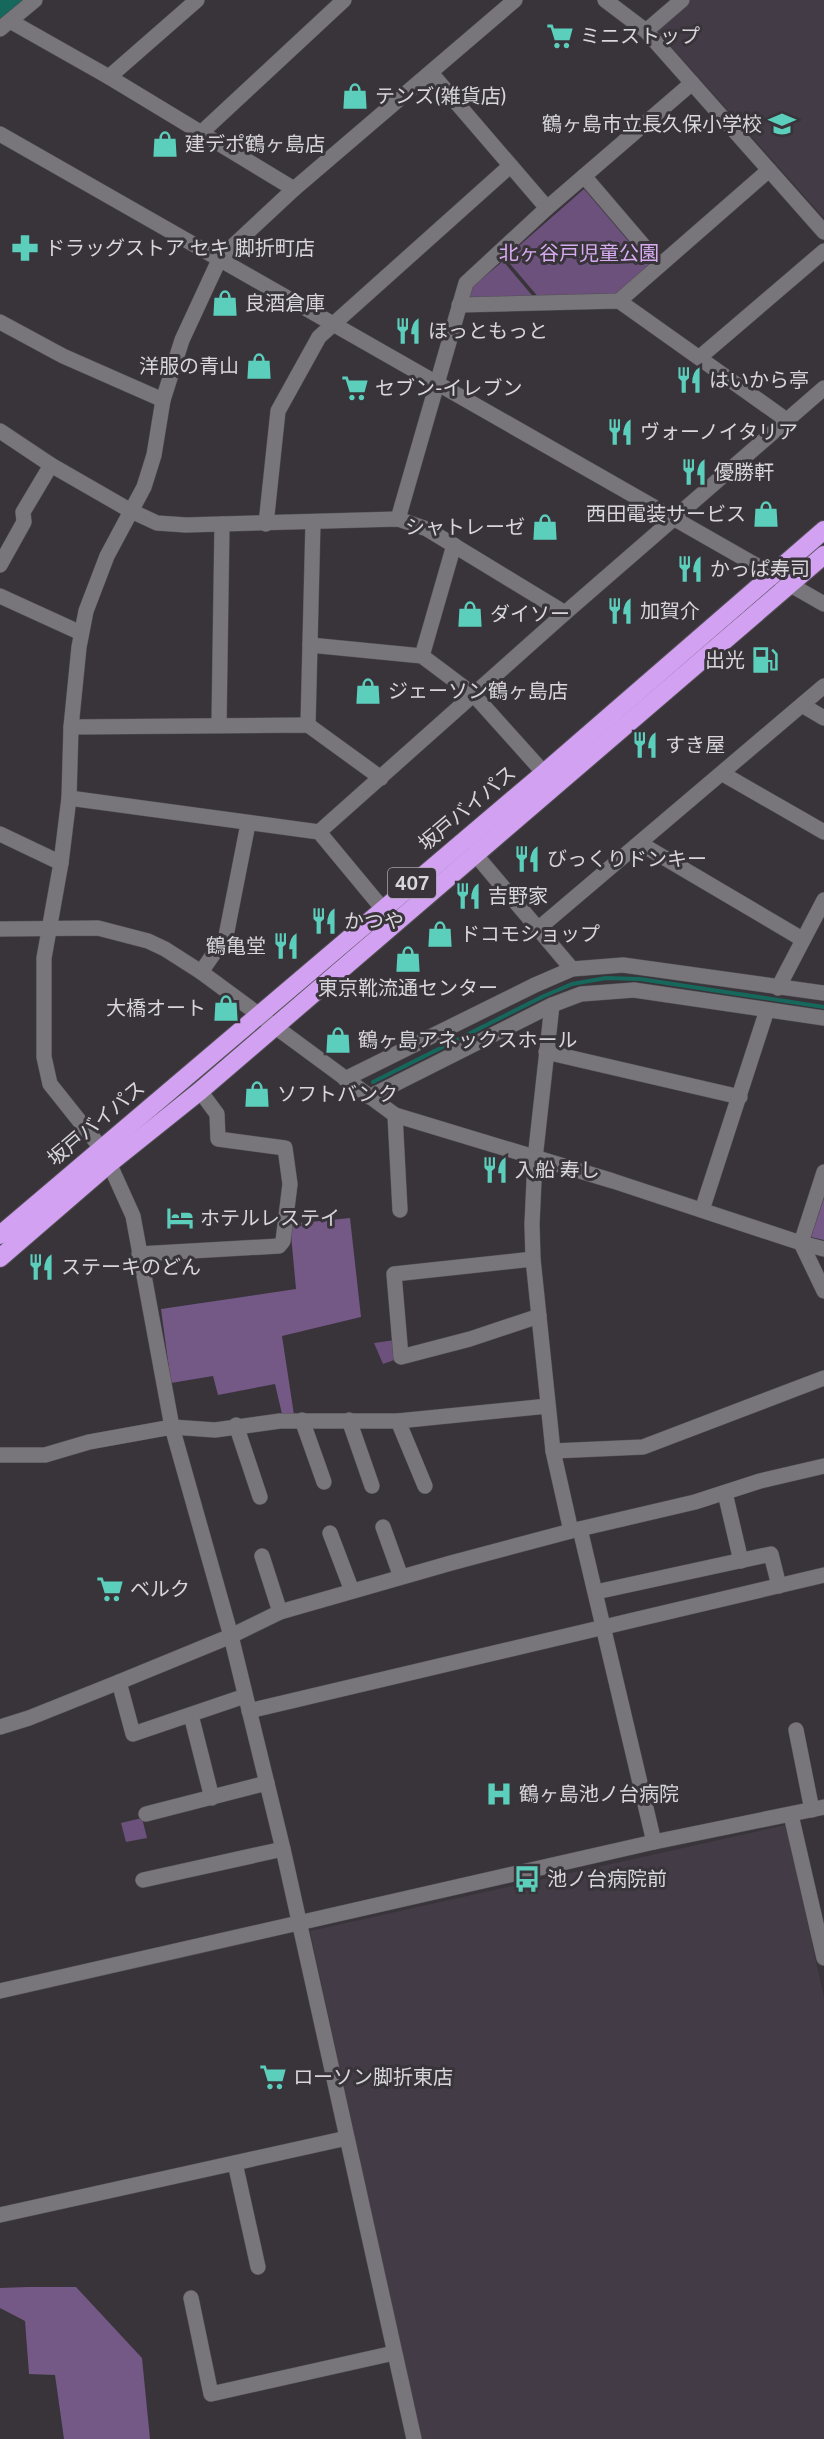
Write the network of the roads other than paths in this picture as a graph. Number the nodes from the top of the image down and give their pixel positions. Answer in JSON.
{"nodes":[{"id":1,"x":35,"y":0,"type":"edge"},
{"id":2,"x":197,"y":0,"type":"edge"},
{"id":3,"x":515,"y":0,"type":"edge"},
{"id":4,"x":605,"y":0,"type":"edge"},
{"id":5,"x":682,"y":0,"type":"edge"},
{"id":6,"x":335,"y":3,"type":"edge"},
{"id":7,"x":5,"y":25,"type":"edge"},
{"id":8,"x":646,"y":31,"type":"junction"},
{"id":9,"x":431,"y":73,"type":"junction"},
{"id":10,"x":109,"y":77,"type":"junction"},
{"id":11,"x":692,"y":83,"type":"junction"},
{"id":12,"x":202,"y":132,"type":"junction"},
{"id":13,"x":0,"y":134,"type":"edge"},
{"id":14,"x":510,"y":166,"type":"junction"},
{"id":15,"x":769,"y":170,"type":"junction"},
{"id":16,"x":584,"y":176,"type":"junction"},
{"id":17,"x":294,"y":189,"type":"junction"},
{"id":18,"x":547,"y":208,"type":"junction"},
{"id":19,"x":824,"y":232,"type":"edge"},
{"id":20,"x":824,"y":251,"type":"edge"},
{"id":21,"x":220,"y":258,"type":"junction"},
{"id":22,"x":660,"y":265,"type":"junction"},
{"id":23,"x":619,"y":301,"type":"junction"},
{"id":24,"x":459,"y":305,"type":"junction"},
{"id":25,"x":0,"y":322,"type":"edge"},
{"id":26,"x":334,"y":322,"type":"junction"},
{"id":27,"x":700,"y":357,"type":"junction"},
{"id":28,"x":437,"y":383,"type":"junction"},
{"id":29,"x":824,"y":388,"type":"edge"},
{"id":30,"x":163,"y":400,"type":"junction"},
{"id":31,"x":788,"y":421,"type":"junction"},
{"id":32,"x":0,"y":432,"type":"edge"},
{"id":33,"x":51,"y":465,"type":"junction"},
{"id":34,"x":131,"y":511,"type":"junction"},
{"id":35,"x":674,"y":518,"type":"junction"},
{"id":36,"x":398,"y":519,"type":"junction"},
{"id":37,"x":313,"y":522,"type":"junction"},
{"id":38,"x":222,"y":524,"type":"junction"},
{"id":39,"x":266,"y":524,"type":"junction"},
{"id":40,"x":824,"y":530,"type":"edge"},
{"id":41,"x":454,"y":544,"type":"junction"},
{"id":42,"x":824,"y":555,"type":"edge"},
{"id":43,"x":0,"y":565,"type":"edge"},
{"id":44,"x":772,"y":574,"type":"junction"},
{"id":45,"x":789,"y":584,"type":"junction"},
{"id":46,"x":0,"y":596,"type":"edge"},
{"id":47,"x":824,"y":604,"type":"edge"},
{"id":48,"x":565,"y":613,"type":"junction"},
{"id":49,"x":81,"y":633,"type":"junction"},
{"id":50,"x":310,"y":645,"type":"junction"},
{"id":51,"x":422,"y":656,"type":"junction"},
{"id":52,"x":824,"y":686,"type":"edge"},
{"id":53,"x":474,"y":695,"type":"junction"},
{"id":54,"x":802,"y":705,"type":"junction"},
{"id":55,"x":824,"y":718,"type":"edge"},
{"id":56,"x":219,"y":725,"type":"junction"},
{"id":57,"x":308,"y":725,"type":"junction"},
{"id":58,"x":70,"y":727,"type":"junction"},
{"id":59,"x":544,"y":773,"type":"junction"},
{"id":60,"x":723,"y":774,"type":"junction"},
{"id":61,"x":381,"y":778,"type":"junction"},
{"id":62,"x":69,"y":798,"type":"junction"},
{"id":63,"x":248,"y":824,"type":"junction"},
{"id":64,"x":319,"y":832,"type":"junction"},
{"id":65,"x":824,"y":832,"type":"edge"},
{"id":66,"x":0,"y":834,"type":"edge"},
{"id":67,"x":641,"y":844,"type":"junction"},
{"id":68,"x":475,"y":854,"type":"junction"},
{"id":69,"x":61,"y":864,"type":"junction"},
{"id":70,"x":824,"y":900,"type":"edge"},
{"id":71,"x":382,"y":908,"type":"junction"},
{"id":72,"x":538,"y":928,"type":"junction"},
{"id":73,"x":0,"y":929,"type":"edge"},
{"id":74,"x":50,"y":929,"type":"junction"},
{"id":75,"x":802,"y":939,"type":"junction"},
{"id":76,"x":572,"y":969,"type":"junction"},
{"id":77,"x":201,"y":972,"type":"junction"},
{"id":78,"x":778,"y":988,"type":"junction"},
{"id":79,"x":824,"y":993,"type":"edge"},
{"id":80,"x":552,"y":1005,"type":"junction"},
{"id":81,"x":767,"y":1010,"type":"junction"},
{"id":82,"x":259,"y":1015,"type":"junction"},
{"id":83,"x":824,"y":1018,"type":"edge"},
{"id":84,"x":275,"y":1026,"type":"junction"},
{"id":85,"x":546,"y":1052,"type":"junction"},
{"id":86,"x":345,"y":1079,"type":"junction"},
{"id":87,"x":200,"y":1091,"type":"junction"},
{"id":88,"x":369,"y":1097,"type":"junction"},
{"id":89,"x":740,"y":1097,"type":"junction"},
{"id":90,"x":395,"y":1115,"type":"junction"},
{"id":91,"x":106,"y":1156,"type":"junction"},
{"id":92,"x":535,"y":1159,"type":"junction"},
{"id":93,"x":824,"y":1172,"type":"edge"},
{"id":94,"x":400,"y":1210,"type":"dead end"},
{"id":95,"x":702,"y":1210,"type":"junction"},
{"id":96,"x":0,"y":1235,"type":"edge"},
{"id":97,"x":801,"y":1243,"type":"junction"},
{"id":98,"x":824,"y":1249,"type":"edge"},
{"id":99,"x":139,"y":1254,"type":"junction"},
{"id":100,"x":0,"y":1258,"type":"edge"},
{"id":101,"x":533,"y":1259,"type":"junction"},
{"id":102,"x":824,"y":1291,"type":"edge"},
{"id":103,"x":538,"y":1316,"type":"junction"},
{"id":104,"x":824,"y":1378,"type":"edge"},
{"id":105,"x":548,"y":1406,"type":"junction"},
{"id":106,"x":302,"y":1420,"type":"junction"},
{"id":107,"x":349,"y":1420,"type":"junction"},
{"id":108,"x":398,"y":1421,"type":"junction"},
{"id":109,"x":236,"y":1425,"type":"junction"},
{"id":110,"x":172,"y":1427,"type":"junction"},
{"id":111,"x":553,"y":1451,"type":"junction"},
{"id":112,"x":0,"y":1455,"type":"edge"},
{"id":113,"x":824,"y":1466,"type":"edge"},
{"id":114,"x":324,"y":1482,"type":"dead end"},
{"id":115,"x":372,"y":1486,"type":"dead end"},
{"id":116,"x":425,"y":1486,"type":"dead end"},
{"id":117,"x":725,"y":1493,"type":"junction"},
{"id":118,"x":260,"y":1497,"type":"dead end"},
{"id":119,"x":382,"y":1527,"type":"dead end"},
{"id":120,"x":576,"y":1530,"type":"junction"},
{"id":121,"x":330,"y":1533,"type":"dead end"},
{"id":122,"x":262,"y":1556,"type":"dead end"},
{"id":123,"x":741,"y":1561,"type":"junction"},
{"id":124,"x":824,"y":1575,"type":"edge"},
{"id":125,"x":401,"y":1577,"type":"junction"},
{"id":126,"x":779,"y":1586,"type":"junction"},
{"id":127,"x":352,"y":1591,"type":"junction"},
{"id":128,"x":596,"y":1592,"type":"junction"},
{"id":129,"x":280,"y":1612,"type":"junction"},
{"id":130,"x":605,"y":1627,"type":"junction"},
{"id":131,"x":231,"y":1636,"type":"junction"},
{"id":132,"x":119,"y":1682,"type":"junction"},
{"id":133,"x":247,"y":1704,"type":"junction"},
{"id":134,"x":191,"y":1715,"type":"junction"},
{"id":135,"x":0,"y":1727,"type":"edge"},
{"id":136,"x":796,"y":1730,"type":"dead end"},
{"id":137,"x":267,"y":1783,"type":"junction"},
{"id":138,"x":212,"y":1798,"type":"junction"},
{"id":139,"x":818,"y":1809,"type":"edge"},
{"id":140,"x":146,"y":1814,"type":"dead end"},
{"id":141,"x":791,"y":1815,"type":"junction"},
{"id":142,"x":654,"y":1842,"type":"junction"},
{"id":143,"x":283,"y":1849,"type":"junction"},
{"id":144,"x":143,"y":1880,"type":"dead end"},
{"id":145,"x":300,"y":1924,"type":"junction"},
{"id":146,"x":823,"y":1953,"type":"edge"},
{"id":147,"x":0,"y":1991,"type":"edge"},
{"id":148,"x":347,"y":2138,"type":"junction"},
{"id":149,"x":235,"y":2163,"type":"junction"},
{"id":150,"x":0,"y":2216,"type":"edge"},
{"id":151,"x":258,"y":2267,"type":"dead end"},
{"id":152,"x":190,"y":2298,"type":"dead end"},
{"id":153,"x":394,"y":2353,"type":"junction"},
{"id":154,"x":414,"y":2439,"type":"edge"}],
"edges":[{"from":1,"to":7,"type":"street"},
{"from":2,"to":10,"type":"street"},
{"from":3,"to":9,"type":"street"},
{"from":4,"to":8,"type":"street"},
{"from":5,"to":8,"type":"street"},
{"from":6,"to":12,"type":"street"},
{"from":7,"to":10,"type":"street"},
{"from":8,"to":11,"type":"street"},
{"from":9,"to":14,"type":"street"},
{"from":9,"to":17,"type":"street"},
{"from":10,"to":12,"type":"street"},
{"from":11,"to":15,"type":"street"},
{"from":11,"to":16,"type":"street"},
{"from":12,"to":17,"type":"street"},
{"from":13,"to":21,"type":"street"},
{"from":14,"to":18,"type":"street"},
{"from":14,"to":26,"type":"street"},
{"from":15,"to":19,"type":"street"},
{"from":15,"to":22,"type":"street"},
{"from":16,"to":18,"type":"street"},
{"from":16,"to":22,"type":"street"},
{"from":17,"to":21,"type":"street"},
{"from":18,"to":24,"type":"street"},
{"from":20,"to":27,"type":"street"},
{"from":21,"to":26,"type":"street"},
{"from":21,"to":30,"type":"street"},
{"from":22,"to":23,"type":"street"},
{"from":23,"to":24,"type":"street"},
{"from":23,"to":27,"type":"street"},
{"from":24,"to":28,"type":"street"},
{"from":25,"to":30,"type":"street"},
{"from":26,"to":28,"type":"street"},
{"from":26,"to":39,"type":"street"},
{"from":27,"to":31,"type":"street"},
{"from":28,"to":35,"type":"street"},
{"from":28,"to":36,"type":"street"},
{"from":29,"to":31,"type":"street"},
{"from":30,"to":34,"type":"street"},
{"from":31,"to":35,"type":"street"},
{"from":32,"to":33,"type":"street"},
{"from":33,"to":34,"type":"street"},
{"from":33,"to":43,"type":"street"},
{"from":34,"to":38,"type":"street"},
{"from":34,"to":49,"type":"street"},
{"from":35,"to":44,"type":"street"},
{"from":35,"to":48,"type":"street"},
{"from":36,"to":37,"type":"street"},
{"from":36,"to":41,"type":"street"},
{"from":37,"to":39,"type":"street"},
{"from":37,"to":50,"type":"street"},
{"from":38,"to":39,"type":"street"},
{"from":38,"to":56,"type":"street"},
{"from":40,"to":44,"type":"highway","name":"坂戸バイパス","number":"407"},
{"from":41,"to":48,"type":"street"},
{"from":41,"to":51,"type":"street"},
{"from":42,"to":45,"type":"highway","name":"坂戸バイパス","number":"407"},
{"from":44,"to":45,"type":"street"},
{"from":44,"to":59,"type":"highway","name":"坂戸バイパス","number":"407"},
{"from":45,"to":47,"type":"street"},
{"from":45,"to":68,"type":"highway","name":"坂戸バイパス","number":"407"},
{"from":46,"to":49,"type":"street"},
{"from":48,"to":53,"type":"street"},
{"from":49,"to":58,"type":"street"},
{"from":50,"to":51,"type":"street"},
{"from":50,"to":57,"type":"street"},
{"from":51,"to":53,"type":"street"},
{"from":52,"to":54,"type":"street"},
{"from":53,"to":59,"type":"street"},
{"from":53,"to":61,"type":"street"},
{"from":54,"to":55,"type":"street"},
{"from":54,"to":60,"type":"street"},
{"from":56,"to":57,"type":"street"},
{"from":56,"to":58,"type":"street"},
{"from":57,"to":61,"type":"street"},
{"from":58,"to":62,"type":"street"},
{"from":59,"to":71,"type":"highway","name":"坂戸バイパス","number":"407"},
{"from":60,"to":65,"type":"street"},
{"from":60,"to":67,"type":"street"},
{"from":61,"to":64,"type":"street"},
{"from":62,"to":63,"type":"street"},
{"from":62,"to":69,"type":"street"},
{"from":63,"to":64,"type":"street"},
{"from":63,"to":77,"type":"street"},
{"from":64,"to":71,"type":"street"},
{"from":66,"to":69,"type":"street"},
{"from":67,"to":72,"type":"street"},
{"from":67,"to":75,"type":"street"},
{"from":68,"to":72,"type":"street"},
{"from":68,"to":84,"type":"highway","name":"坂戸バイパス","number":"407"},
{"from":69,"to":74,"type":"street"},
{"from":70,"to":75,"type":"street"},
{"from":71,"to":82,"type":"highway","name":"坂戸バイパス","number":"407"},
{"from":72,"to":76,"type":"street"},
{"from":73,"to":74,"type":"street"},
{"from":74,"to":77,"type":"street"},
{"from":74,"to":91,"type":"street"},
{"from":75,"to":78,"type":"street"},
{"from":76,"to":78,"type":"street"},
{"from":76,"to":86,"type":"street"},
{"from":77,"to":82,"type":"street"},
{"from":78,"to":79,"type":"street"},
{"from":80,"to":81,"type":"street"},
{"from":80,"to":85,"type":"street"},
{"from":80,"to":88,"type":"street"},
{"from":81,"to":83,"type":"street"},
{"from":81,"to":89,"type":"street"},
{"from":82,"to":84,"type":"street"},
{"from":82,"to":91,"type":"highway","name":"坂戸バイパス","number":"407"},
{"from":84,"to":86,"type":"street"},
{"from":84,"to":87,"type":"highway","name":"坂戸バイパス","number":"407"},
{"from":85,"to":89,"type":"street"},
{"from":85,"to":92,"type":"street"},
{"from":86,"to":88,"type":"street"},
{"from":87,"to":91,"type":"highway","name":"坂戸バイパス","number":"407"},
{"from":87,"to":99,"type":"street"},
{"from":88,"to":90,"type":"street"},
{"from":89,"to":95,"type":"street"},
{"from":90,"to":92,"type":"street"},
{"from":90,"to":94,"type":"street"},
{"from":91,"to":96,"type":"highway","name":"坂戸バイパス","number":"407"},
{"from":91,"to":99,"type":"street"},
{"from":91,"to":100,"type":"highway","name":"坂戸バイパス","number":"407"},
{"from":92,"to":95,"type":"street"},
{"from":92,"to":101,"type":"street"},
{"from":93,"to":97,"type":"street"},
{"from":95,"to":97,"type":"street"},
{"from":97,"to":98,"type":"street"},
{"from":97,"to":102,"type":"street"},
{"from":99,"to":110,"type":"street"},
{"from":101,"to":103,"type":"street"},
{"from":101,"to":103,"type":"street"},
{"from":103,"to":105,"type":"street"},
{"from":104,"to":111,"type":"street"},
{"from":105,"to":108,"type":"street"},
{"from":105,"to":111,"type":"street"},
{"from":106,"to":107,"type":"street"},
{"from":106,"to":109,"type":"street"},
{"from":106,"to":114,"type":"street"},
{"from":107,"to":108,"type":"street"},
{"from":107,"to":115,"type":"street"},
{"from":108,"to":116,"type":"street"},
{"from":109,"to":110,"type":"street"},
{"from":109,"to":118,"type":"street"},
{"from":110,"to":112,"type":"street"},
{"from":110,"to":131,"type":"street"},
{"from":111,"to":120,"type":"street"},
{"from":113,"to":117,"type":"street"},
{"from":117,"to":120,"type":"street"},
{"from":117,"to":123,"type":"street"},
{"from":119,"to":125,"type":"street"},
{"from":120,"to":125,"type":"street"},
{"from":120,"to":128,"type":"street"},
{"from":121,"to":127,"type":"street"},
{"from":122,"to":129,"type":"street"},
{"from":123,"to":126,"type":"street"},
{"from":123,"to":128,"type":"street"},
{"from":124,"to":126,"type":"street"},
{"from":125,"to":127,"type":"street"},
{"from":126,"to":130,"type":"street"},
{"from":127,"to":129,"type":"street"},
{"from":128,"to":130,"type":"street"},
{"from":129,"to":131,"type":"street"},
{"from":130,"to":133,"type":"street"},
{"from":130,"to":142,"type":"street"},
{"from":131,"to":132,"type":"street"},
{"from":131,"to":133,"type":"street"},
{"from":132,"to":134,"type":"street"},
{"from":132,"to":135,"type":"street"},
{"from":133,"to":134,"type":"street"},
{"from":133,"to":137,"type":"street"},
{"from":134,"to":138,"type":"street"},
{"from":136,"to":139,"type":"street"},
{"from":137,"to":138,"type":"street"},
{"from":137,"to":143,"type":"street"},
{"from":138,"to":140,"type":"street"},
{"from":139,"to":141,"type":"street"},
{"from":141,"to":142,"type":"street"},
{"from":141,"to":146,"type":"street"},
{"from":142,"to":145,"type":"street"},
{"from":143,"to":144,"type":"street"},
{"from":143,"to":145,"type":"street"},
{"from":145,"to":147,"type":"street"},
{"from":145,"to":148,"type":"street"},
{"from":148,"to":149,"type":"street"},
{"from":148,"to":153,"type":"street"},
{"from":149,"to":150,"type":"street"},
{"from":149,"to":151,"type":"street"},
{"from":152,"to":153,"type":"street"},
{"from":153,"to":154,"type":"street"}]}
